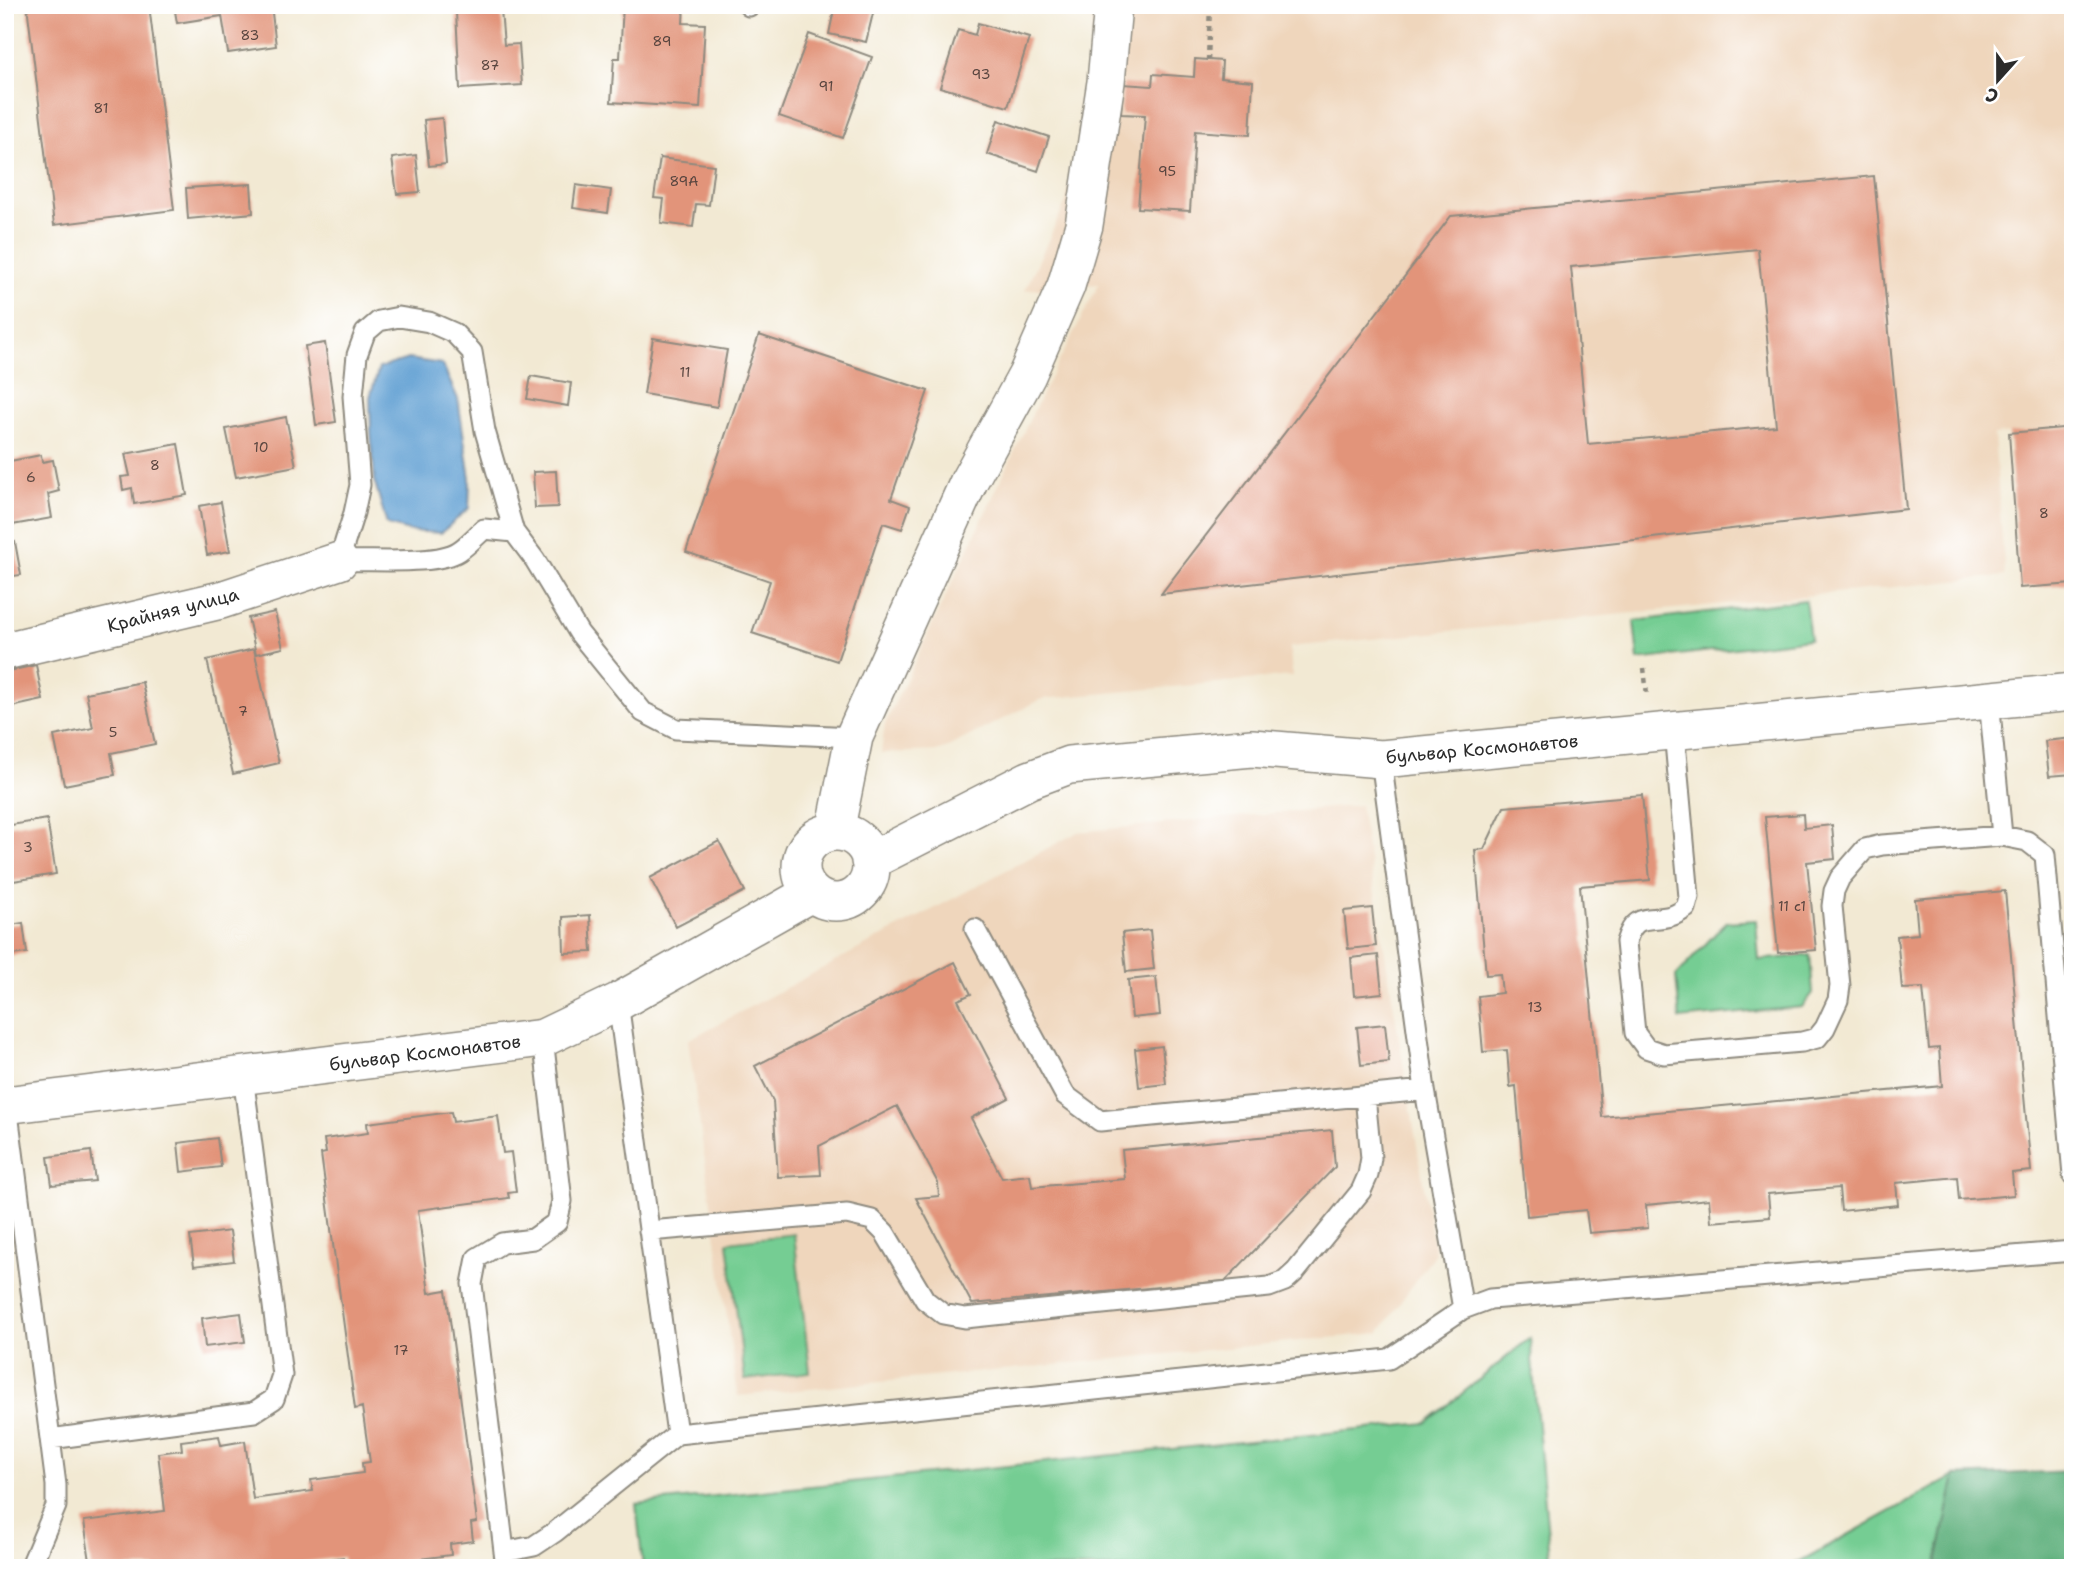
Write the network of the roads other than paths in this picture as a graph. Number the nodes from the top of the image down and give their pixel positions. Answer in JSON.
{"nodes":[{"id":1,"x":1113,"y":5,"type":"edge"},
{"id":2,"x":514,"y":532,"type":"junction"},
{"id":3,"x":339,"y":561,"type":"junction"},
{"id":4,"x":5,"y":651,"type":"edge"},
{"id":5,"x":2073,"y":692,"type":"edge"},
{"id":6,"x":1989,"y":700,"type":"junction"},
{"id":7,"x":1674,"y":731,"type":"junction"},
{"id":8,"x":854,"y":737,"type":"junction"},
{"id":9,"x":1381,"y":759,"type":"junction"},
{"id":10,"x":835,"y":832,"type":"junction"},
{"id":11,"x":2002,"y":836,"type":"junction"},
{"id":12,"x":870,"y":862,"type":"junction"},
{"id":13,"x":811,"y":893,"type":"junction"},
{"id":14,"x":975,"y":929,"type":"dead end"},
{"id":15,"x":618,"y":1002,"type":"junction"},
{"id":16,"x":543,"y":1038,"type":"junction"},
{"id":17,"x":243,"y":1076,"type":"junction"},
{"id":18,"x":1425,"y":1090,"type":"junction"},
{"id":19,"x":1365,"y":1096,"type":"junction"},
{"id":20,"x":6,"y":1105,"type":"edge"},
{"id":21,"x":2070,"y":1120,"type":"edge"},
{"id":22,"x":2073,"y":1175,"type":"edge"},
{"id":23,"x":649,"y":1231,"type":"junction"},
{"id":24,"x":2073,"y":1251,"type":"edge"},
{"id":25,"x":1463,"y":1309,"type":"junction"},
{"id":26,"x":677,"y":1434,"type":"junction"},
{"id":27,"x":50,"y":1439,"type":"junction"},
{"id":28,"x":505,"y":1560,"type":"edge"},
{"id":29,"x":30,"y":1568,"type":"edge"}],
"edges":[{"from":1,"to":8,"type":"street"},
{"from":2,"to":3,"type":"lane"},
{"from":2,"to":3,"type":"lane"},
{"from":2,"to":8,"type":"lane"},
{"from":3,"to":4,"type":"street","name":"Крайняя улица"},
{"from":5,"to":6,"type":"street","name":"бульвар Космонавтов"},
{"from":6,"to":7,"type":"street","name":"бульвар Космонавтов"},
{"from":6,"to":11,"type":"lane"},
{"from":7,"to":9,"type":"street","name":"бульвар Космонавтов"},
{"from":7,"to":11,"type":"lane"},
{"from":8,"to":10,"type":"street"},
{"from":9,"to":12,"type":"street","name":"бульвар Космонавтов"},
{"from":9,"to":18,"type":"lane"},
{"from":10,"to":12,"type":"street"},
{"from":10,"to":13,"type":"street"},
{"from":11,"to":21,"type":"lane"},
{"from":12,"to":13,"type":"street"},
{"from":13,"to":15,"type":"street","name":"бульвар Космонавтов"},
{"from":14,"to":19,"type":"lane"},
{"from":15,"to":16,"type":"street","name":"бульвар Космонавтов"},
{"from":15,"to":23,"type":"lane"},
{"from":16,"to":17,"type":"street","name":"бульвар Космонавтов"},
{"from":16,"to":28,"type":"lane"},
{"from":17,"to":20,"type":"street","name":"бульвар Космонавтов"},
{"from":17,"to":27,"type":"lane"},
{"from":18,"to":19,"type":"lane"},
{"from":18,"to":25,"type":"lane"},
{"from":19,"to":23,"type":"lane"},
{"from":20,"to":27,"type":"lane"},
{"from":21,"to":22,"type":"lane"},
{"from":23,"to":26,"type":"lane"},
{"from":24,"to":25,"type":"lane"},
{"from":25,"to":26,"type":"lane"},
{"from":26,"to":28,"type":"lane"},
{"from":27,"to":29,"type":"lane"}]}
